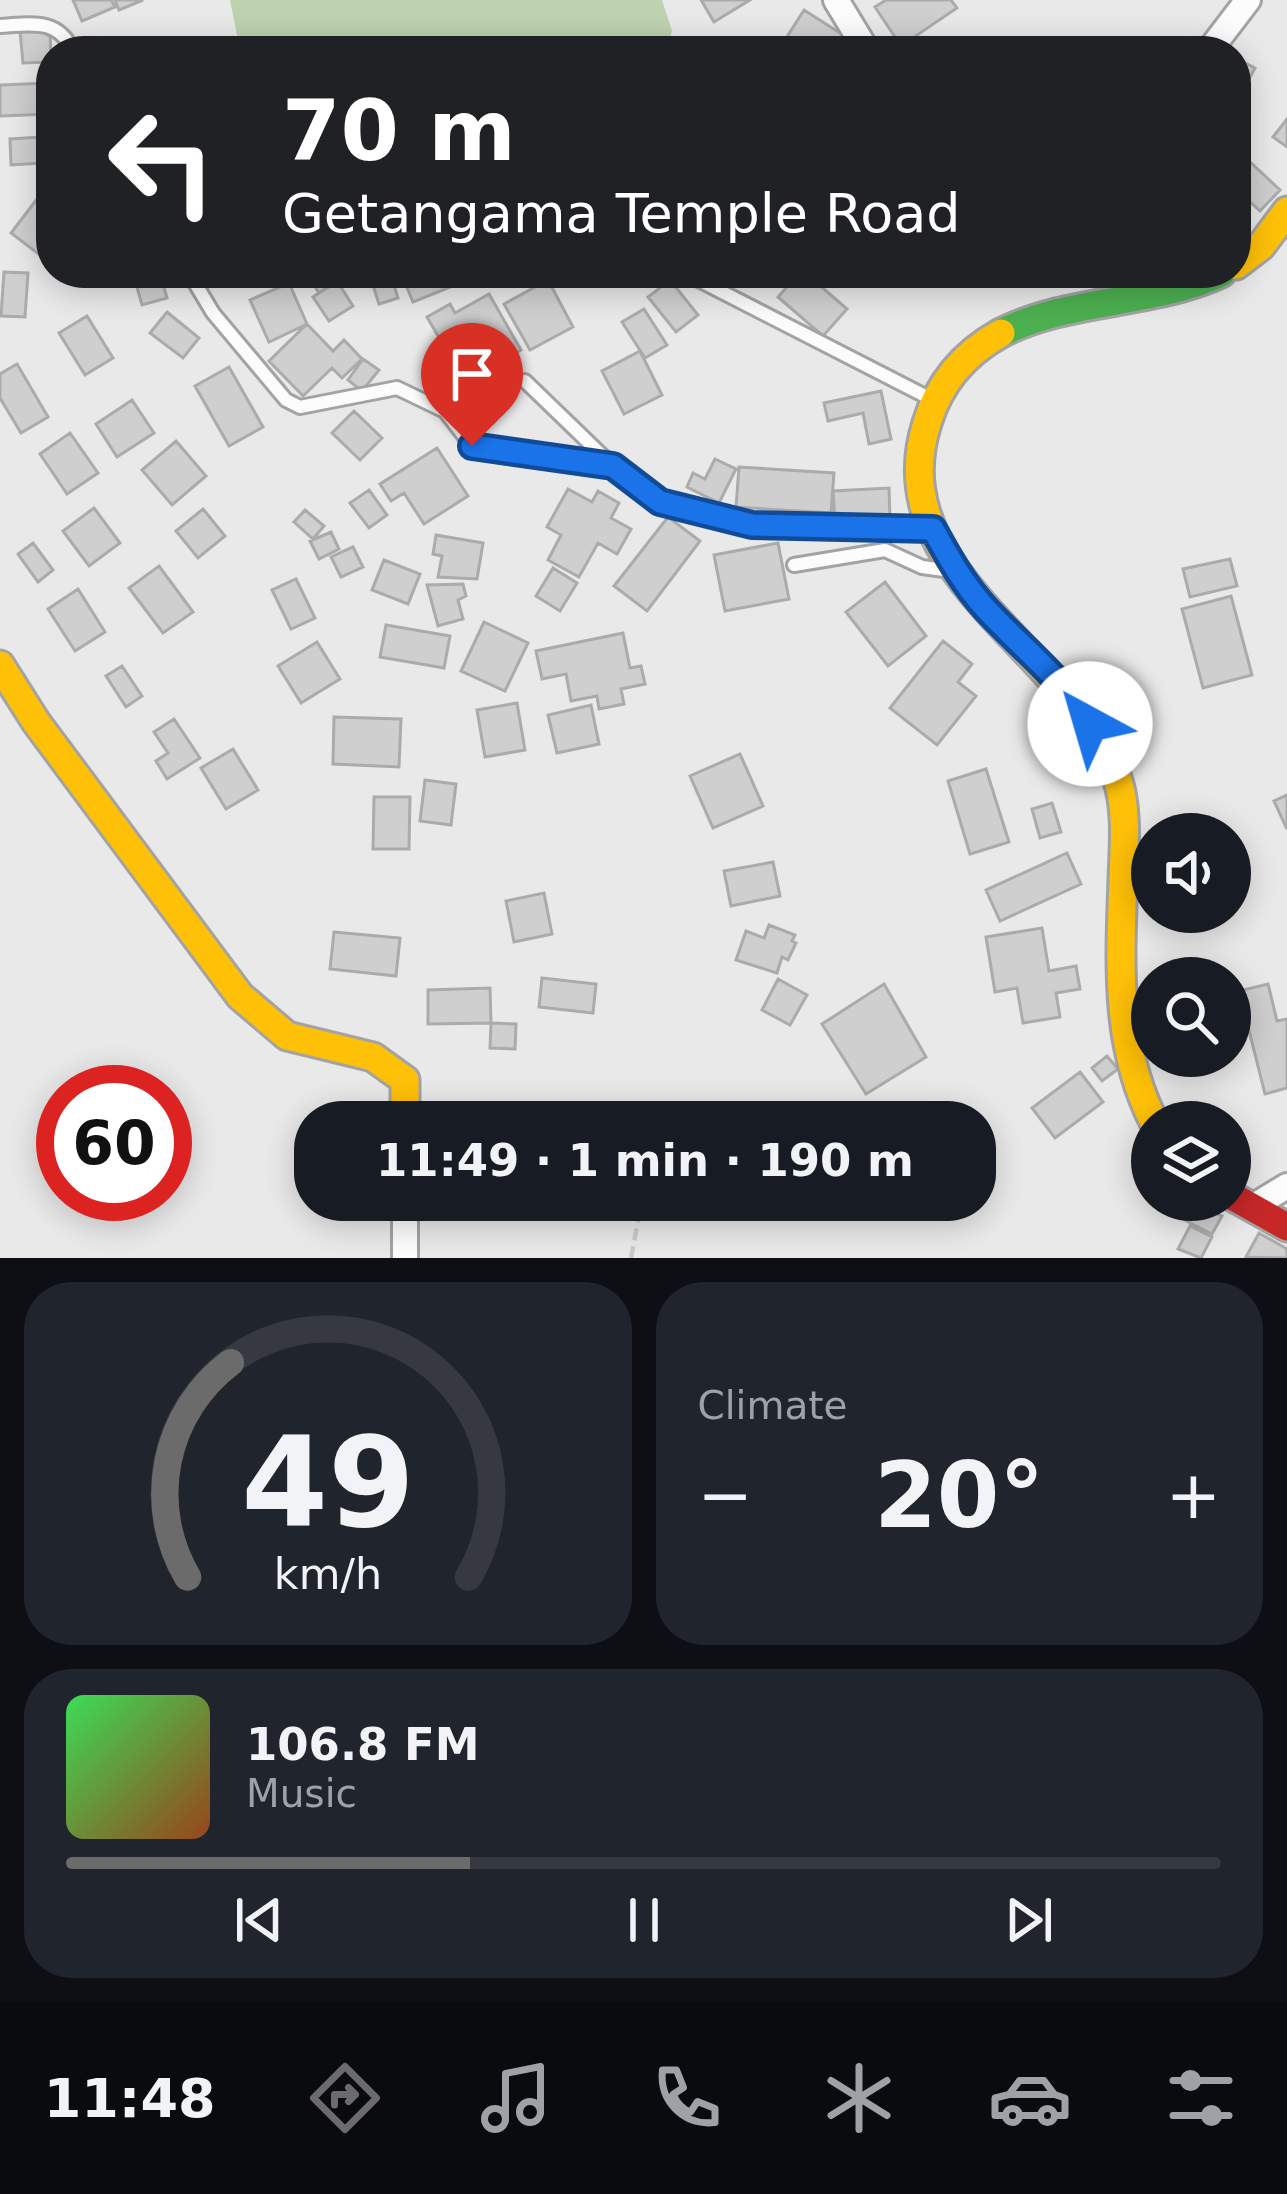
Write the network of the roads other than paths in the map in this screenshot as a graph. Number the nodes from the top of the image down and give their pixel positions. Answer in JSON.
{"nodes":[{"id":1,"x":836,"y":0,"type":"edge"},
{"id":2,"x":1248,"y":0,"type":"edge"},
{"id":3,"x":0,"y":26,"type":"edge"},
{"id":4,"x":66,"y":36,"type":"edge"},
{"id":5,"x":858,"y":36,"type":"edge"},
{"id":6,"x":1220,"y":36,"type":"edge"},
{"id":7,"x":1287,"y":211,"type":"edge"},
{"id":8,"x":1251,"y":254,"type":"edge"},
{"id":9,"x":197,"y":288,"type":"edge"},
{"id":10,"x":715,"y":288,"type":"edge"},
{"id":11,"x":1179,"y":288,"type":"edge"},
{"id":12,"x":525,"y":381,"type":"dead end"},
{"id":13,"x":934,"y":400,"type":"junction"},
{"id":14,"x":613,"y":466,"type":"junction"},
{"id":15,"x":933,"y":529,"type":"junction"},
{"id":16,"x":794,"y":565,"type":"dead end"},
{"id":17,"x":957,"y":572,"type":"junction"},
{"id":18,"x":0,"y":665,"type":"edge"},
{"id":19,"x":405,"y":1101,"type":"edge"},
{"id":20,"x":1147,"y":1101,"type":"edge"},
{"id":21,"x":1287,"y":1186,"type":"edge"},
{"id":22,"x":1251,"y":1197,"type":"edge"},
{"id":23,"x":1251,"y":1205,"type":"edge"},
{"id":24,"x":405,"y":1221,"type":"edge"},
{"id":25,"x":1287,"y":1227,"type":"edge"},
{"id":26,"x":405,"y":1258,"type":"edge"}],
"edges":[{"from":1,"to":5,"type":"street"},
{"from":2,"to":6,"type":"street"},
{"from":3,"to":4,"type":"lane"},
{"from":7,"to":8,"type":"main road"},
{"from":9,"to":14,"type":"lane"},
{"from":10,"to":13,"type":"lane"},
{"from":11,"to":13,"type":"main road"},
{"from":12,"to":14,"type":"lane"},
{"from":13,"to":15,"type":"main road"},
{"from":14,"to":15,"type":"lane"},
{"from":15,"to":17,"type":"main road"},
{"from":16,"to":17,"type":"lane"},
{"from":17,"to":20,"type":"main road"},
{"from":18,"to":19,"type":"main road"},
{"from":21,"to":22,"type":"street"},
{"from":23,"to":25,"type":"main road"},
{"from":24,"to":26,"type":"street"}]}
